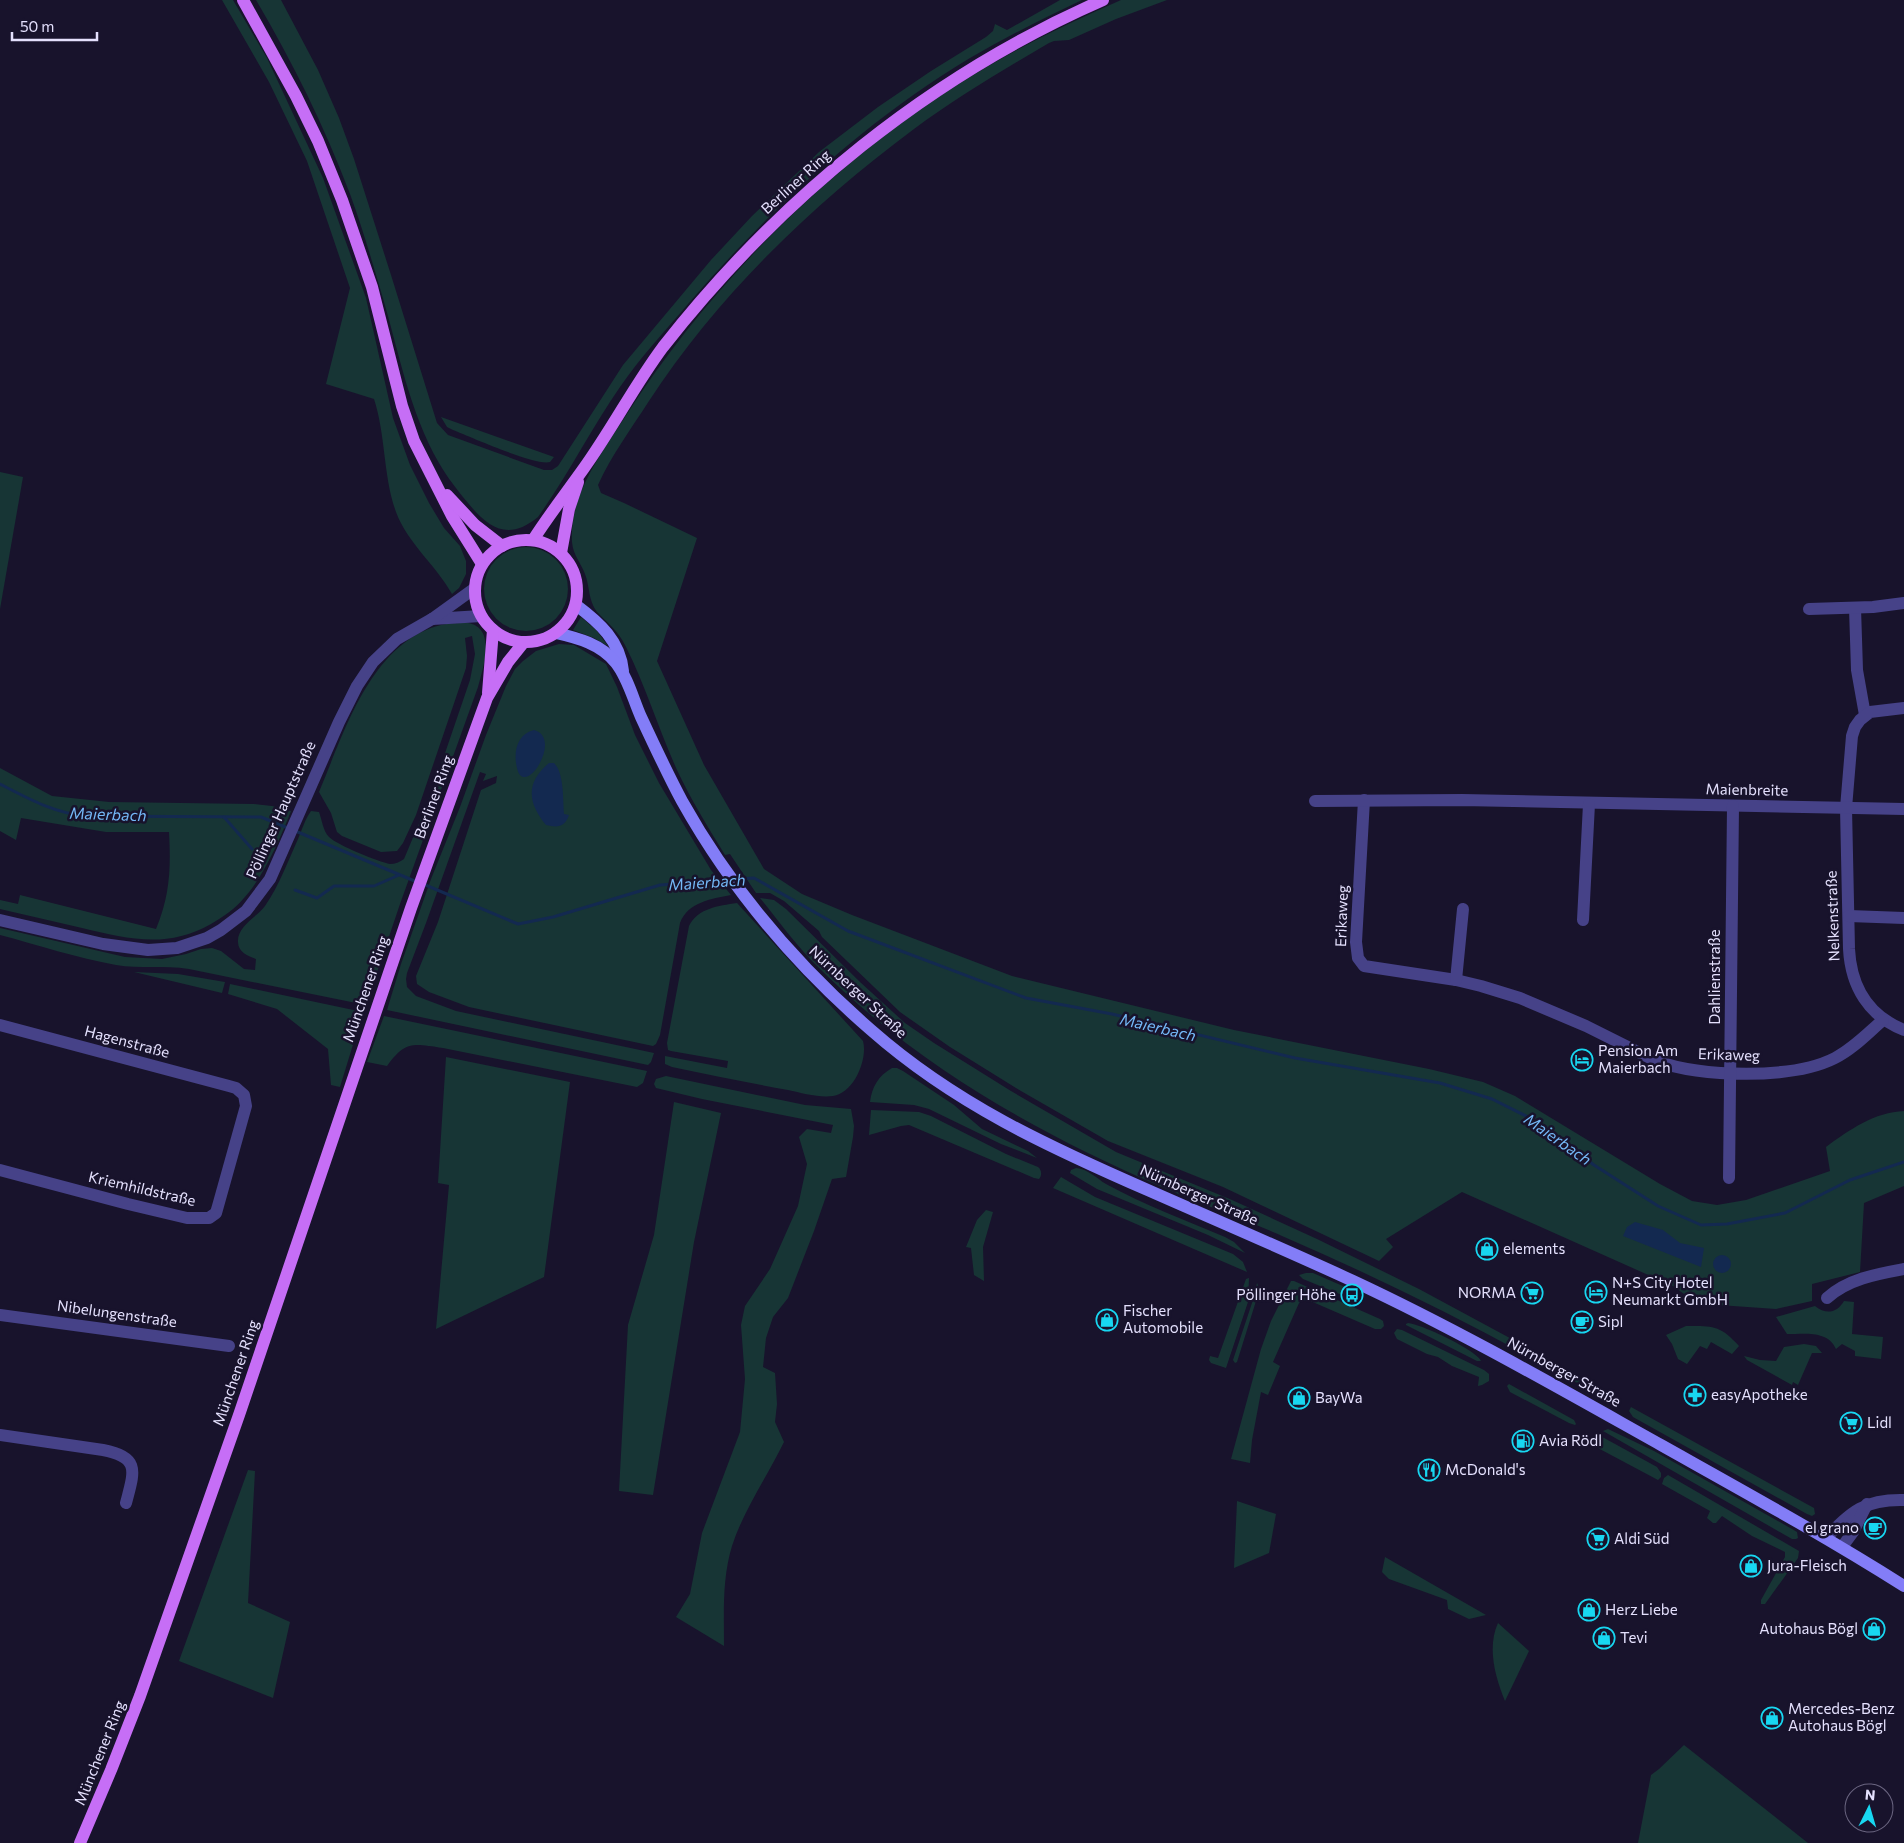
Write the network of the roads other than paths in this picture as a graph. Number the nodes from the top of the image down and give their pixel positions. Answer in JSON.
{"nodes":[{"id":1,"x":243,"y":0,"type":"edge"},
{"id":2,"x":1103,"y":0,"type":"edge"},
{"id":3,"x":583,"y":468,"type":"junction"},
{"id":4,"x":438,"y":486,"type":"junction"},
{"id":5,"x":533,"y":540,"type":"junction"},
{"id":6,"x":502,"y":546,"type":"junction"},
{"id":7,"x":561,"y":553,"type":"junction"},
{"id":8,"x":482,"y":564,"type":"junction"},
{"id":9,"x":475,"y":588,"type":"junction"},
{"id":10,"x":1904,"y":603,"type":"edge"},
{"id":11,"x":576,"y":605,"type":"junction"},
{"id":12,"x":1855,"y":608,"type":"junction"},
{"id":13,"x":1809,"y":609,"type":"dead end"},
{"id":14,"x":481,"y":616,"type":"junction"},
{"id":15,"x":432,"y":619,"type":"junction"},
{"id":16,"x":492,"y":630,"type":"junction"},
{"id":17,"x":556,"y":633,"type":"junction"},
{"id":18,"x":524,"y":642,"type":"junction"},
{"id":19,"x":624,"y":676,"type":"junction"},
{"id":20,"x":488,"y":698,"type":"junction"},
{"id":21,"x":1904,"y":708,"type":"edge"},
{"id":22,"x":1865,"y":715,"type":"junction"},
{"id":23,"x":1364,"y":800,"type":"junction"},
{"id":24,"x":1316,"y":801,"type":"dead end"},
{"id":25,"x":1589,"y":804,"type":"junction"},
{"id":26,"x":1733,"y":806,"type":"junction"},
{"id":27,"x":1846,"y":808,"type":"junction"},
{"id":28,"x":1904,"y":809,"type":"edge"},
{"id":29,"x":411,"y":908,"type":"joint"},
{"id":30,"x":1463,"y":908,"type":"dead end"},
{"id":31,"x":1849,"y":916,"type":"junction"},
{"id":32,"x":1904,"y":918,"type":"edge"},
{"id":33,"x":0,"y":920,"type":"edge"},
{"id":34,"x":1583,"y":920,"type":"dead end"},
{"id":35,"x":1456,"y":980,"type":"junction"},
{"id":36,"x":1883,"y":1020,"type":"junction"},
{"id":37,"x":0,"y":1025,"type":"edge"},
{"id":38,"x":1904,"y":1030,"type":"edge"},
{"id":39,"x":1730,"y":1072,"type":"junction"},
{"id":40,"x":244,"y":1095,"type":"joint"},
{"id":41,"x":0,"y":1170,"type":"edge"},
{"id":42,"x":1730,"y":1178,"type":"dead end"},
{"id":43,"x":1904,"y":1269,"type":"edge"},
{"id":44,"x":1827,"y":1298,"type":"dead end"},
{"id":45,"x":0,"y":1315,"type":"edge"},
{"id":46,"x":229,"y":1346,"type":"dead end"},
{"id":47,"x":0,"y":1435,"type":"edge"},
{"id":48,"x":1904,"y":1500,"type":"edge"},
{"id":49,"x":126,"y":1502,"type":"dead end"},
{"id":50,"x":1867,"y":1504,"type":"junction"},
{"id":51,"x":1826,"y":1538,"type":"junction"},
{"id":52,"x":1842,"y":1547,"type":"junction"},
{"id":53,"x":1904,"y":1586,"type":"edge"},
{"id":54,"x":80,"y":1843,"type":"edge"}],
"edges":[{"from":1,"to":4,"type":"main road"},
{"from":2,"to":3,"type":"main road","name":"Berliner Ring"},
{"from":3,"to":5,"type":"main road","name":"Berliner Ring"},
{"from":3,"to":7,"type":"main road","name":"Berliner Ring"},
{"from":4,"to":6,"type":"main road"},
{"from":4,"to":8,"type":"main road"},
{"from":5,"to":6,"type":"main road"},
{"from":5,"to":7,"type":"main road"},
{"from":6,"to":8,"type":"main road"},
{"from":7,"to":11,"type":"main road"},
{"from":8,"to":9,"type":"main road"},
{"from":9,"to":14,"type":"main road"},
{"from":9,"to":15,"type":"street","name":"Pöllinger Hauptstraße"},
{"from":10,"to":12,"type":"street"},
{"from":11,"to":17,"type":"main road"},
{"from":11,"to":19,"type":"main road","name":"Nürnberger Straße"},
{"from":12,"to":13,"type":"street"},
{"from":12,"to":22,"type":"street"},
{"from":14,"to":15,"type":"street","name":"Pöllinger Hauptstraße"},
{"from":14,"to":16,"type":"main road"},
{"from":15,"to":33,"type":"street","name":"Pöllinger Hauptstraße"},
{"from":16,"to":18,"type":"main road"},
{"from":16,"to":20,"type":"main road","name":"Berliner Ring"},
{"from":17,"to":18,"type":"main road"},
{"from":17,"to":19,"type":"main road","name":"Nürnberger Straße"},
{"from":18,"to":20,"type":"main road","name":"Berliner Ring"},
{"from":19,"to":51,"type":"main road","name":"Nürnberger Straße"},
{"from":20,"to":29,"type":"main road","name":"Berliner Ring"},
{"from":21,"to":22,"type":"street"},
{"from":22,"to":27,"type":"street","name":"Nelkenstraße"},
{"from":23,"to":24,"type":"street","name":"Maienbreite"},
{"from":23,"to":25,"type":"street","name":"Maienbreite"},
{"from":23,"to":35,"type":"street","name":"Erikaweg"},
{"from":25,"to":26,"type":"street","name":"Maienbreite"},
{"from":25,"to":34,"type":"street"},
{"from":26,"to":27,"type":"street","name":"Maienbreite"},
{"from":26,"to":39,"type":"street","name":"Dahlienstraße"},
{"from":27,"to":28,"type":"street","name":"Maienbreite"},
{"from":27,"to":31,"type":"street","name":"Nelkenstraße"},
{"from":29,"to":54,"type":"main road","name":"Münchener Ring"},
{"from":30,"to":35,"type":"street"},
{"from":31,"to":32,"type":"street"},
{"from":31,"to":36,"type":"street","name":"Nelkenstraße"},
{"from":35,"to":39,"type":"street","name":"Erikaweg"},
{"from":36,"to":38,"type":"street","name":"Nelkenstraße"},
{"from":36,"to":39,"type":"street","name":"Erikaweg"},
{"from":37,"to":40,"type":"street","name":"Hagenstraße"},
{"from":39,"to":42,"type":"street","name":"Dahlienstraße"},
{"from":40,"to":41,"type":"street","name":"Kriemhildstraße"},
{"from":43,"to":44,"type":"street"},
{"from":45,"to":46,"type":"street","name":"Nibelungenstraße"},
{"from":47,"to":49,"type":"street"},
{"from":48,"to":50,"type":"street"},
{"from":50,"to":51,"type":"street"},
{"from":50,"to":52,"type":"street"},
{"from":51,"to":52,"type":"main road","name":"Nürnberger Straße"},
{"from":52,"to":53,"type":"main road","name":"Nürnberger Straße"}]}
